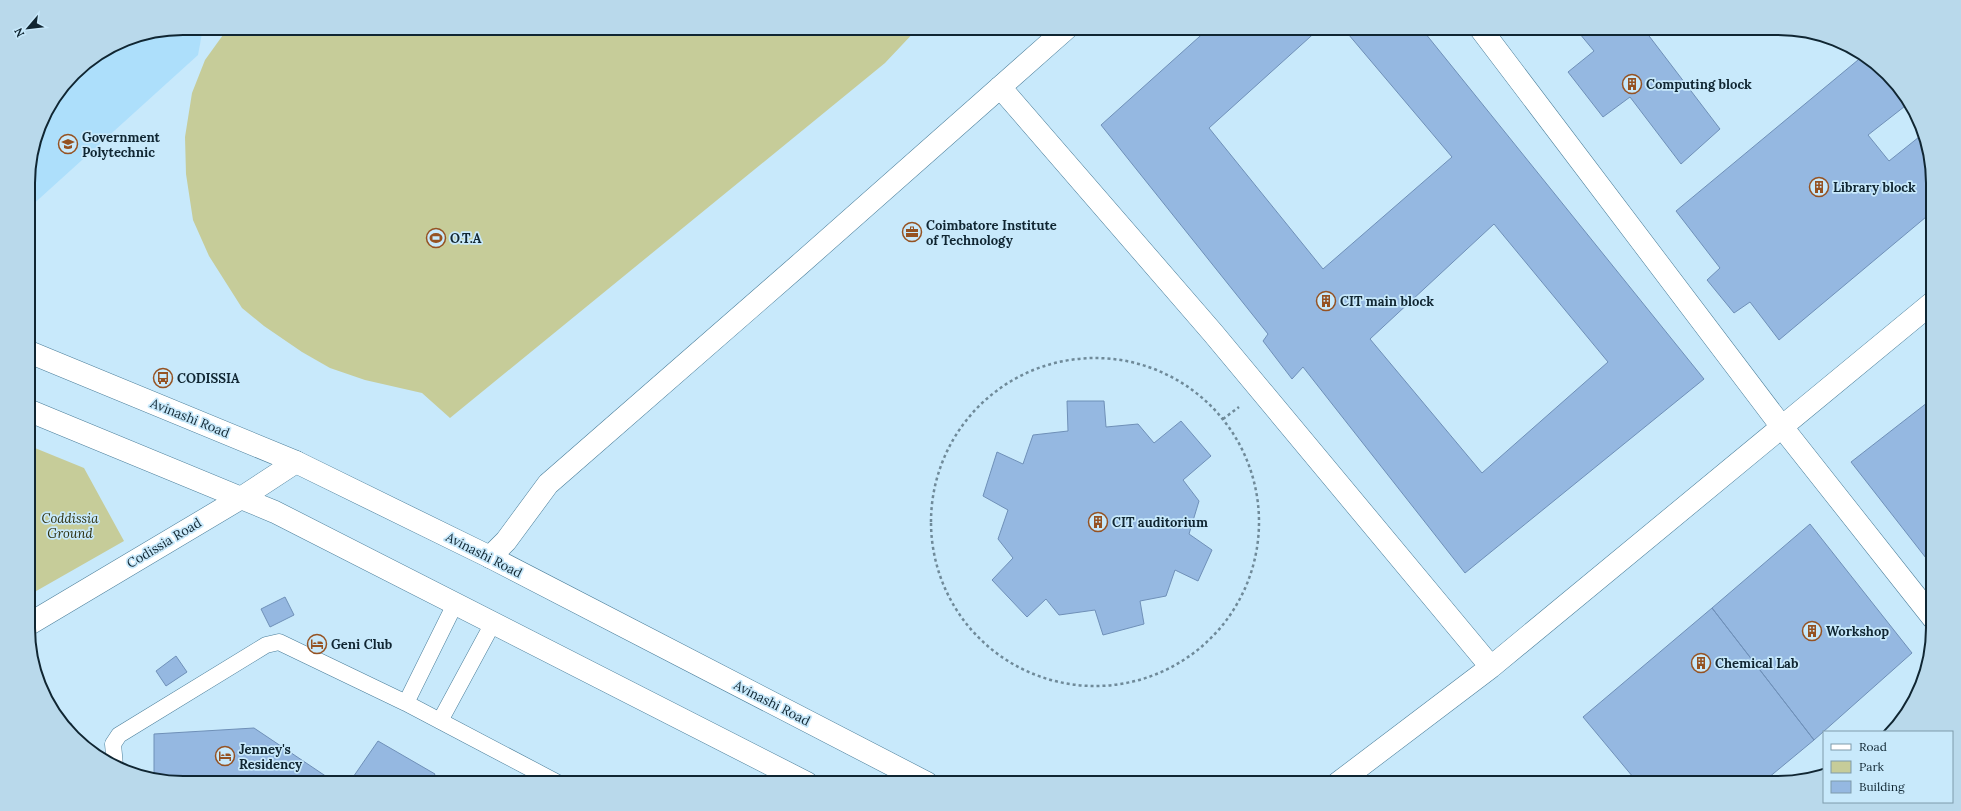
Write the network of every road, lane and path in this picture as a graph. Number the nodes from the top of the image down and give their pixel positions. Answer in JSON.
{"nodes":[{"id":1,"x":1059,"y":35,"type":"edge"},
{"id":2,"x":1485,"y":35,"type":"edge"},
{"id":3,"x":1000,"y":87,"type":"junction"},
{"id":4,"x":1926,"y":309,"type":"edge"},
{"id":5,"x":35,"y":354,"type":"edge"},
{"id":6,"x":35,"y":413,"type":"edge"},
{"id":7,"x":1782,"y":427,"type":"junction"},
{"id":8,"x":296,"y":462,"type":"junction"},
{"id":9,"x":1249,"y":463,"type":"joint"},
{"id":10,"x":241,"y":498,"type":"junction"},
{"id":11,"x":490,"y":558,"type":"junction"},
{"id":12,"x":455,"y":604,"type":"junction"},
{"id":13,"x":1926,"y":609,"type":"edge"},
{"id":14,"x":35,"y":621,"type":"edge"},
{"id":15,"x":493,"y":623,"type":"junction"},
{"id":16,"x":1491,"y":667,"type":"junction"},
{"id":17,"x":406,"y":703,"type":"junction"},
{"id":18,"x":440,"y":721,"type":"junction"},
{"id":19,"x":114,"y":759,"type":"edge"},
{"id":20,"x":545,"y":776,"type":"edge"},
{"id":21,"x":793,"y":776,"type":"edge"},
{"id":22,"x":913,"y":776,"type":"edge"},
{"id":23,"x":1347,"y":776,"type":"edge"}],
"edges":[{"from":1,"to":3,"type":"street"},
{"from":2,"to":7,"type":"street"},
{"from":3,"to":11,"type":"street"},
{"from":3,"to":16,"type":"street"},
{"from":4,"to":7,"type":"street"},
{"from":5,"to":8,"type":"street","name":"Avinashi Road"},
{"from":6,"to":10,"type":"street"},
{"from":7,"to":13,"type":"street"},
{"from":7,"to":16,"type":"street"},
{"from":8,"to":10,"type":"street","name":"Codissia Road"},
{"from":8,"to":11,"type":"street","name":"Avinashi Road"},
{"from":9,"to":9,"type":"path"},
{"from":10,"to":12,"type":"street"},
{"from":10,"to":14,"type":"street","name":"Codissia Road"},
{"from":11,"to":22,"type":"street","name":"Avinashi Road"},
{"from":12,"to":15,"type":"street"},
{"from":12,"to":17,"type":"lane"},
{"from":15,"to":18,"type":"lane"},
{"from":15,"to":21,"type":"street"},
{"from":16,"to":23,"type":"street"},
{"from":17,"to":18,"type":"lane"},
{"from":17,"to":19,"type":"lane"},
{"from":18,"to":20,"type":"lane"}]}
